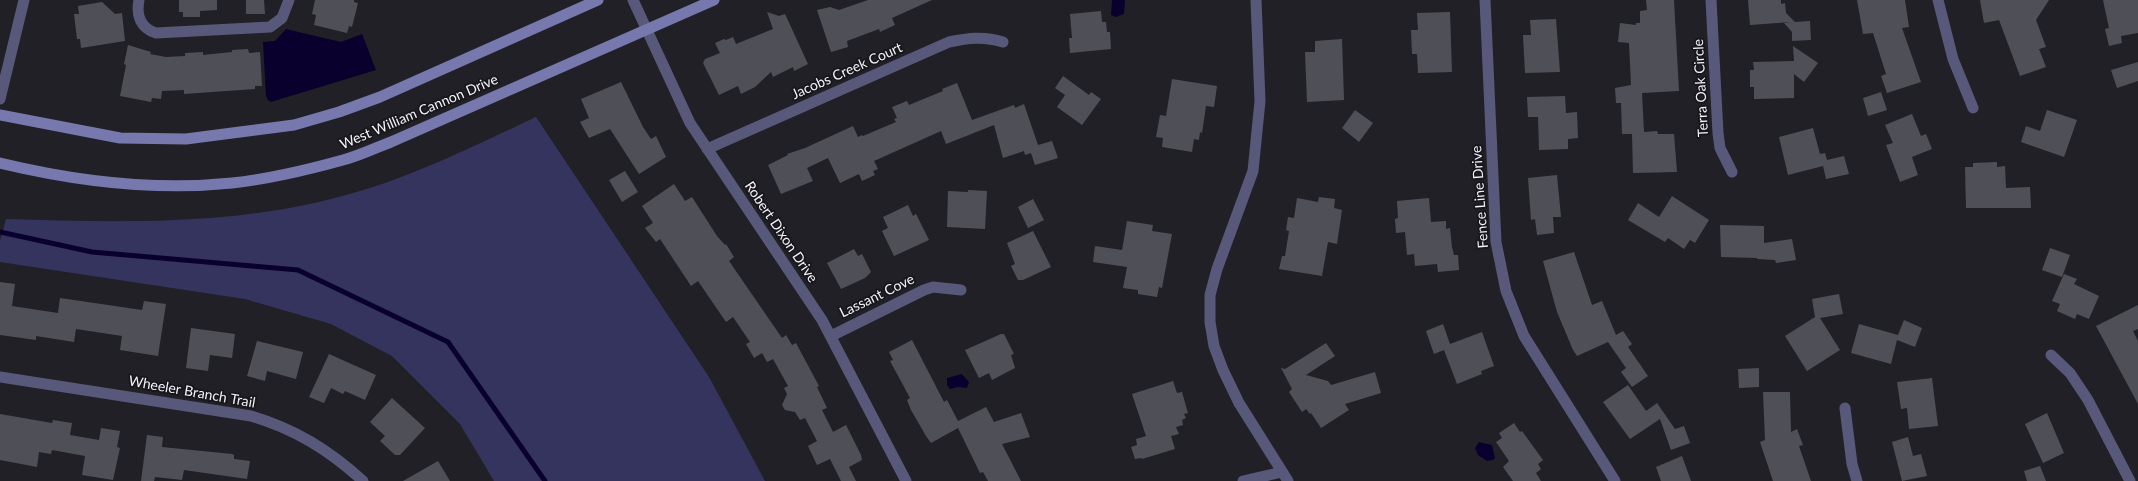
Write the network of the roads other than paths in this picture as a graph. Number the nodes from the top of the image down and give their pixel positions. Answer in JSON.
{"nodes":[{"id":1,"x":24,"y":0,"type":"edge"},
{"id":2,"x":139,"y":0,"type":"edge"},
{"id":3,"x":289,"y":0,"type":"edge"},
{"id":4,"x":598,"y":0,"type":"edge"},
{"id":5,"x":633,"y":0,"type":"edge"},
{"id":6,"x":714,"y":0,"type":"edge"},
{"id":7,"x":1256,"y":0,"type":"edge"},
{"id":8,"x":1485,"y":0,"type":"edge"},
{"id":9,"x":1711,"y":0,"type":"edge"},
{"id":10,"x":1938,"y":0,"type":"edge"},
{"id":11,"x":646,"y":31,"type":"junction"},
{"id":12,"x":1003,"y":42,"type":"dead end"},
{"id":13,"x":0,"y":99,"type":"edge"},
{"id":14,"x":1973,"y":108,"type":"dead end"},
{"id":15,"x":0,"y":115,"type":"edge"},
{"id":16,"x":707,"y":149,"type":"junction"},
{"id":17,"x":0,"y":163,"type":"edge"},
{"id":18,"x":1732,"y":172,"type":"dead end"},
{"id":19,"x":961,"y":290,"type":"dead end"},
{"id":20,"x":831,"y":336,"type":"junction"},
{"id":21,"x":2051,"y":355,"type":"dead end"},
{"id":22,"x":0,"y":377,"type":"edge"},
{"id":23,"x":1845,"y":408,"type":"dead end"},
{"id":24,"x":1282,"y":472,"type":"junction"},
{"id":25,"x":363,"y":481,"type":"edge"},
{"id":26,"x":906,"y":481,"type":"edge"},
{"id":27,"x":1243,"y":481,"type":"edge"},
{"id":28,"x":1288,"y":481,"type":"edge"},
{"id":29,"x":1615,"y":481,"type":"edge"},
{"id":30,"x":1857,"y":481,"type":"edge"},
{"id":31,"x":2130,"y":481,"type":"edge"}],
"edges":[{"from":1,"to":13,"type":"street"},
{"from":2,"to":3,"type":"street"},
{"from":4,"to":15,"type":"main road","name":"West William Cannon Drive"},
{"from":5,"to":11,"type":"street","name":"Robert Dixon Drive"},
{"from":6,"to":11,"type":"main road","name":"West William Cannon Drive"},
{"from":7,"to":24,"type":"street"},
{"from":8,"to":29,"type":"street","name":"Fence Line Drive"},
{"from":9,"to":18,"type":"street","name":"Terra Oak Circle"},
{"from":10,"to":14,"type":"street"},
{"from":11,"to":16,"type":"street","name":"Robert Dixon Drive"},
{"from":11,"to":17,"type":"main road","name":"West William Cannon Drive"},
{"from":12,"to":16,"type":"street","name":"Jacobs Creek Court"},
{"from":16,"to":20,"type":"street","name":"Robert Dixon Drive"},
{"from":19,"to":20,"type":"street","name":"Lassant Cove"},
{"from":20,"to":26,"type":"street","name":"Robert Dixon Drive"},
{"from":21,"to":31,"type":"street"},
{"from":22,"to":25,"type":"street","name":"Wheeler Branch Trail"},
{"from":23,"to":30,"type":"street"},
{"from":24,"to":27,"type":"street"},
{"from":24,"to":28,"type":"street"}]}
